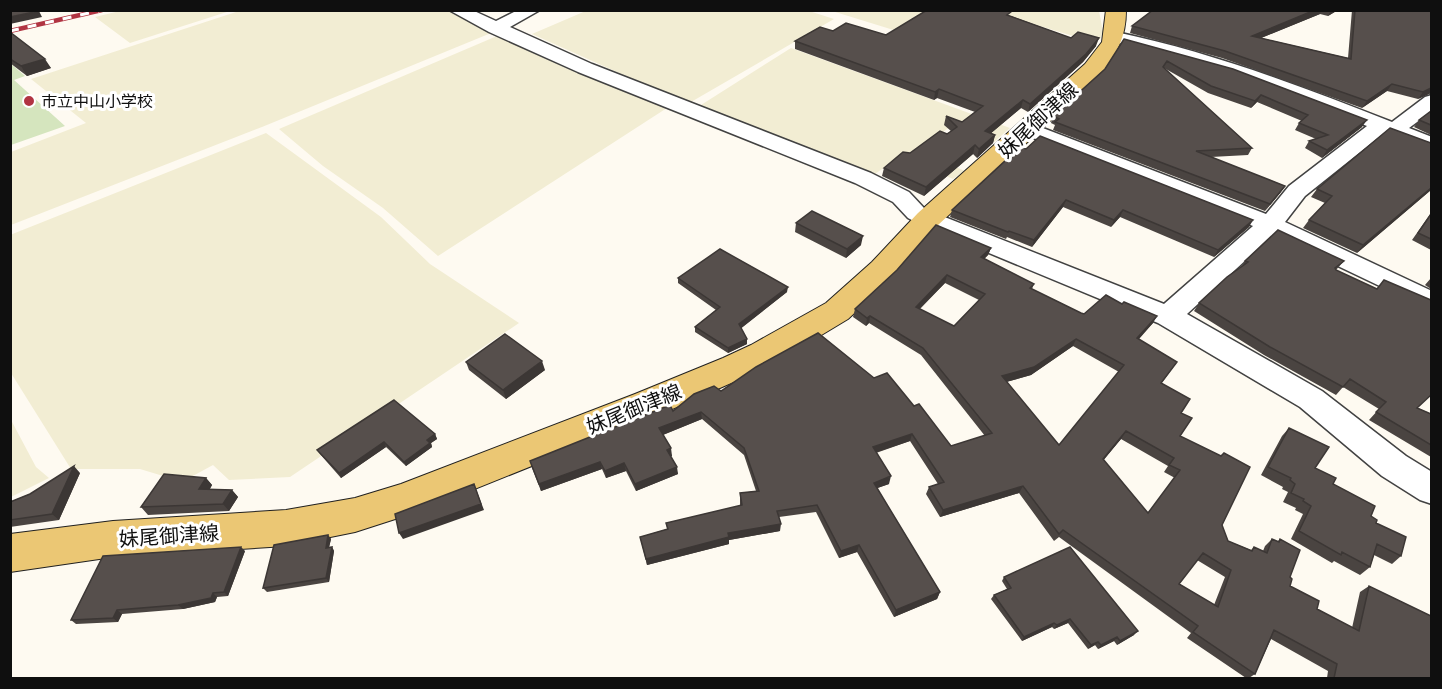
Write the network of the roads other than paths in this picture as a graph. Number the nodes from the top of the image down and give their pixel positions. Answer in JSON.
{"nodes":[{"id":1,"x":458,"y":10,"type":"edge"},
{"id":2,"x":532,"y":10,"type":"edge"},
{"id":3,"x":1116,"y":24,"type":"edge"},
{"id":4,"x":495,"y":28,"type":"junction"},
{"id":5,"x":1431,"y":101,"type":"edge"},
{"id":6,"x":1388,"y":128,"type":"junction"},
{"id":7,"x":1028,"y":129,"type":"junction"},
{"id":8,"x":1431,"y":145,"type":"edge"},
{"id":9,"x":928,"y":219,"type":"junction"},
{"id":10,"x":1270,"y":224,"type":"junction"},
{"id":11,"x":1431,"y":302,"type":"edge"},
{"id":12,"x":1168,"y":316,"type":"junction"},
{"id":13,"x":1431,"y":489,"type":"edge"},
{"id":14,"x":10,"y":553,"type":"edge"}],
"edges":[{"from":1,"to":4,"type":"street"},
{"from":2,"to":4,"type":"street"},
{"from":3,"to":6,"type":"street"},
{"from":3,"to":7,"type":"main road","name":"妹尾御津線"},
{"from":4,"to":9,"type":"street"},
{"from":5,"to":6,"type":"street"},
{"from":6,"to":8,"type":"street"},
{"from":6,"to":10,"type":"street"},
{"from":7,"to":9,"type":"main road","name":"妹尾御津線"},
{"from":7,"to":10,"type":"street"},
{"from":9,"to":12,"type":"street"},
{"from":9,"to":14,"type":"main road","name":"妹尾御津線"},
{"from":10,"to":11,"type":"street"},
{"from":10,"to":12,"type":"street"},
{"from":12,"to":13,"type":"street"}]}
